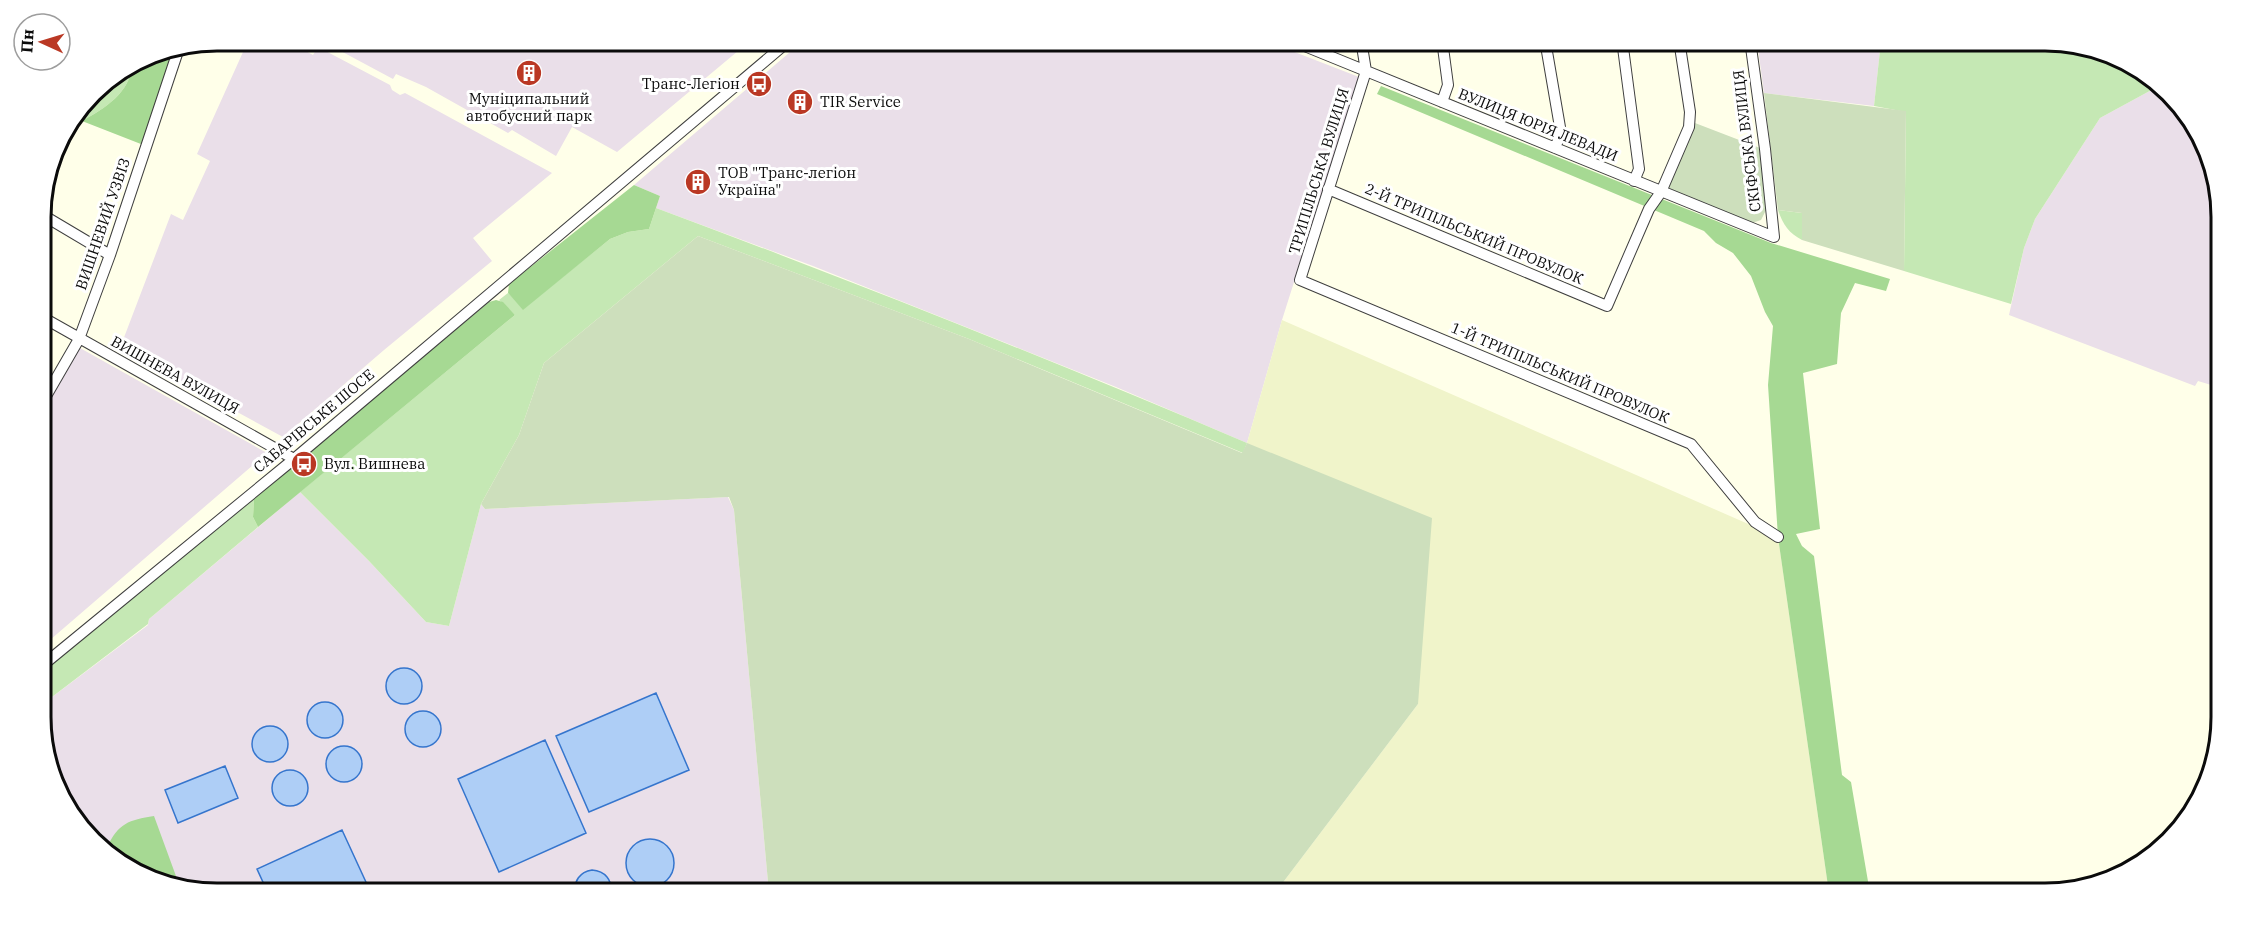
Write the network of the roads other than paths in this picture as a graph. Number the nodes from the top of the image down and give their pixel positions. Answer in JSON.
{"nodes":[{"id":1,"x":777,"y":51,"type":"edge"},
{"id":2,"x":1322,"y":51,"type":"edge"},
{"id":3,"x":1363,"y":51,"type":"edge"},
{"id":4,"x":1444,"y":51,"type":"edge"},
{"id":5,"x":1547,"y":51,"type":"edge"},
{"id":6,"x":1623,"y":51,"type":"edge"},
{"id":7,"x":1680,"y":51,"type":"edge"},
{"id":8,"x":1752,"y":51,"type":"edge"},
{"id":9,"x":176,"y":56,"type":"edge"},
{"id":10,"x":1366,"y":71,"type":"junction"},
{"id":11,"x":1442,"y":102,"type":"junction"},
{"id":12,"x":1555,"y":148,"type":"junction"},
{"id":13,"x":1635,"y":181,"type":"junction"},
{"id":14,"x":1328,"y":189,"type":"junction"},
{"id":15,"x":1661,"y":192,"type":"junction"},
{"id":16,"x":51,"y":220,"type":"edge"},
{"id":17,"x":1773,"y":237,"type":"joint"},
{"id":18,"x":110,"y":255,"type":"junction"},
{"id":19,"x":1300,"y":280,"type":"joint"},
{"id":20,"x":51,"y":322,"type":"edge"},
{"id":21,"x":79,"y":339,"type":"junction"},
{"id":22,"x":51,"y":388,"type":"edge"},
{"id":23,"x":294,"y":459,"type":"junction"},
{"id":24,"x":1778,"y":537,"type":"dead end"},
{"id":25,"x":51,"y":657,"type":"edge"}],
"edges":[{"from":1,"to":23,"type":"street","name":"САБАРІВСЬКЕ ШОСЕ"},
{"from":2,"to":10,"type":"street","name":"ВУЛИЦЯ ЮРІЯ ЛЕВАДИ"},
{"from":3,"to":10,"type":"street"},
{"from":4,"to":11,"type":"street"},
{"from":5,"to":12,"type":"street"},
{"from":6,"to":13,"type":"street"},
{"from":7,"to":15,"type":"street"},
{"from":8,"to":17,"type":"street","name":"СКІФСЬКА ВУЛИЦЯ"},
{"from":9,"to":18,"type":"street","name":"ВИШНЕВИЙ УЗВІЗ"},
{"from":10,"to":11,"type":"street","name":"ВУЛИЦЯ ЮРІЯ ЛЕВАДИ"},
{"from":10,"to":14,"type":"street","name":"ТРИПІЛЬСЬКА ВУЛИЦЯ"},
{"from":11,"to":12,"type":"street","name":"ВУЛИЦЯ ЮРІЯ ЛЕВАДИ"},
{"from":12,"to":13,"type":"street","name":"ВУЛИЦЯ ЮРІЯ ЛЕВАДИ"},
{"from":13,"to":15,"type":"street","name":"ВУЛИЦЯ ЮРІЯ ЛЕВАДИ"},
{"from":14,"to":15,"type":"street","name":"2-Й ТРИПІЛЬСЬКИЙ ПРОВУЛОК"},
{"from":14,"to":19,"type":"street","name":"ТРИПІЛЬСЬКА ВУЛИЦЯ"},
{"from":15,"to":17,"type":"street","name":"ВУЛИЦЯ ЮРІЯ ЛЕВАДИ"},
{"from":16,"to":18,"type":"street"},
{"from":18,"to":21,"type":"street","name":"ВИШНЕВИЙ УЗВІЗ"},
{"from":19,"to":24,"type":"street","name":"1-Й ТРИПІЛЬСЬКИЙ ПРОВУЛОК"},
{"from":20,"to":21,"type":"street","name":"ВИШНЕВА ВУЛИЦЯ"},
{"from":21,"to":22,"type":"street","name":"ВИШНЕВИЙ УЗВІЗ"},
{"from":21,"to":23,"type":"street","name":"ВИШНЕВА ВУЛИЦЯ"},
{"from":23,"to":25,"type":"street","name":"САБАРІВСЬКЕ ШОСЕ"}]}
